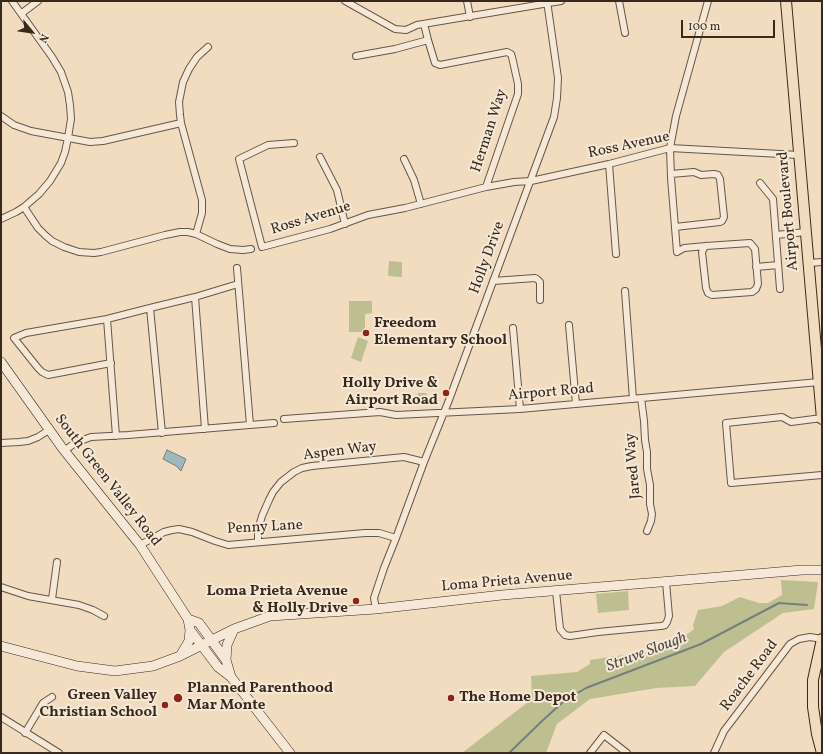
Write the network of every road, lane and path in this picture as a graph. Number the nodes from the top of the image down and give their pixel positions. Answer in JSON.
{"nodes":[{"id":1,"x":12,"y":1,"type":"edge"},
{"id":2,"x":38,"y":1,"type":"edge"},
{"id":3,"x":345,"y":1,"type":"edge"},
{"id":4,"x":467,"y":1,"type":"edge"},
{"id":5,"x":561,"y":1,"type":"edge"},
{"id":6,"x":619,"y":1,"type":"edge"},
{"id":7,"x":708,"y":1,"type":"edge"},
{"id":8,"x":786,"y":1,"type":"edge"},
{"id":9,"x":547,"y":2,"type":"edge"},
{"id":10,"x":22,"y":13,"type":"junction"},
{"id":11,"x":470,"y":17,"type":"junction"},
{"id":12,"x":424,"y":24,"type":"junction"},
{"id":13,"x":625,"y":33,"type":"dead end"},
{"id":14,"x":428,"y":40,"type":"junction"},
{"id":15,"x":208,"y":47,"type":"dead end"},
{"id":16,"x":356,"y":56,"type":"dead end"},
{"id":17,"x":1,"y":116,"type":"edge"},
{"id":18,"x":181,"y":123,"type":"junction"},
{"id":19,"x":68,"y":138,"type":"junction"},
{"id":20,"x":294,"y":143,"type":"dead end"},
{"id":21,"x":670,"y":148,"type":"junction"},
{"id":22,"x":799,"y":155,"type":"junction"},
{"id":23,"x":320,"y":157,"type":"dead end"},
{"id":24,"x":404,"y":160,"type":"dead end"},
{"id":25,"x":609,"y":164,"type":"junction"},
{"id":26,"x":671,"y":174,"type":"junction"},
{"id":27,"x":531,"y":181,"type":"junction"},
{"id":28,"x":514,"y":182,"type":"joint"},
{"id":29,"x":760,"y":183,"type":"dead end"},
{"id":30,"x":486,"y":186,"type":"junction"},
{"id":31,"x":421,"y":204,"type":"junction"},
{"id":32,"x":24,"y":207,"type":"junction"},
{"id":33,"x":1,"y":219,"type":"edge"},
{"id":34,"x":345,"y":224,"type":"junction"},
{"id":35,"x":675,"y":227,"type":"junction"},
{"id":36,"x":806,"y":232,"type":"junction"},
{"id":37,"x":196,"y":234,"type":"junction"},
{"id":38,"x":776,"y":235,"type":"junction"},
{"id":39,"x":706,"y":246,"type":"junction"},
{"id":40,"x":251,"y":249,"type":"dead end"},
{"id":41,"x":616,"y":254,"type":"dead end"},
{"id":42,"x":822,"y":262,"type":"edge"},
{"id":43,"x":809,"y":263,"type":"junction"},
{"id":44,"x":778,"y":265,"type":"junction"},
{"id":45,"x":756,"y":267,"type":"junction"},
{"id":46,"x":237,"y":268,"type":"dead end"},
{"id":47,"x":493,"y":281,"type":"junction"},
{"id":48,"x":238,"y":284,"type":"junction"},
{"id":49,"x":780,"y":289,"type":"dead end"},
{"id":50,"x":625,"y":291,"type":"dead end"},
{"id":51,"x":195,"y":297,"type":"junction"},
{"id":52,"x":540,"y":300,"type":"dead end"},
{"id":53,"x":150,"y":308,"type":"junction"},
{"id":54,"x":107,"y":319,"type":"junction"},
{"id":55,"x":569,"y":324,"type":"dead end"},
{"id":56,"x":513,"y":328,"type":"dead end"},
{"id":57,"x":1,"y":362,"type":"edge"},
{"id":58,"x":111,"y":363,"type":"junction"},
{"id":59,"x":819,"y":382,"type":"junction"},
{"id":60,"x":641,"y":398,"type":"junction"},
{"id":61,"x":633,"y":399,"type":"junction"},
{"id":62,"x":576,"y":404,"type":"junction"},
{"id":63,"x":520,"y":409,"type":"junction"},
{"id":64,"x":443,"y":413,"type":"junction"},
{"id":65,"x":822,"y":414,"type":"edge"},
{"id":66,"x":822,"y":418,"type":"edge"},
{"id":67,"x":284,"y":420,"type":"dead end"},
{"id":68,"x":274,"y":423,"type":"dead end"},
{"id":69,"x":250,"y":425,"type":"junction"},
{"id":70,"x":205,"y":429,"type":"junction"},
{"id":71,"x":49,"y":430,"type":"junction"},
{"id":72,"x":162,"y":433,"type":"junction"},
{"id":73,"x":116,"y":436,"type":"junction"},
{"id":74,"x":1,"y":443,"type":"edge"},
{"id":75,"x":64,"y":451,"type":"junction"},
{"id":76,"x":424,"y":462,"type":"junction"},
{"id":77,"x":822,"y":475,"type":"edge"},
{"id":78,"x":647,"y":531,"type":"dead end"},
{"id":79,"x":396,"y":538,"type":"junction"},
{"id":80,"x":258,"y":542,"type":"junction"},
{"id":81,"x":140,"y":545,"type":"junction"},
{"id":82,"x":57,"y":562,"type":"dead end"},
{"id":83,"x":822,"y":570,"type":"edge"},
{"id":84,"x":666,"y":582,"type":"junction"},
{"id":85,"x":1,"y":587,"type":"edge"},
{"id":86,"x":556,"y":591,"type":"junction"},
{"id":87,"x":52,"y":599,"type":"junction"},
{"id":88,"x":376,"y":609,"type":"junction"},
{"id":89,"x":104,"y":616,"type":"dead end"},
{"id":90,"x":188,"y":619,"type":"junction"},
{"id":91,"x":234,"y":629,"type":"junction"},
{"id":92,"x":190,"y":630,"type":"junction"},
{"id":93,"x":822,"y":639,"type":"edge"},
{"id":94,"x":212,"y":641,"type":"junction"},
{"id":95,"x":1,"y":646,"type":"edge"},
{"id":96,"x":202,"y":646,"type":"junction"},
{"id":97,"x":180,"y":656,"type":"junction"},
{"id":98,"x":226,"y":660,"type":"junction"},
{"id":99,"x":231,"y":677,"type":"junction"},
{"id":100,"x":52,"y":697,"type":"dead end"},
{"id":101,"x":1,"y":717,"type":"edge"},
{"id":102,"x":25,"y":733,"type":"junction"},
{"id":103,"x":59,"y":753,"type":"edge"},
{"id":104,"x":290,"y":753,"type":"edge"},
{"id":105,"x":590,"y":753,"type":"edge"},
{"id":106,"x":626,"y":753,"type":"edge"},
{"id":107,"x":714,"y":753,"type":"edge"},
{"id":108,"x":822,"y":753,"type":"edge"}],
"edges":[{"from":1,"to":10,"type":"street"},
{"from":2,"to":10,"type":"street"},
{"from":3,"to":12,"type":"street"},
{"from":4,"to":11,"type":"street"},
{"from":5,"to":9,"type":"street"},
{"from":6,"to":13,"type":"street"},
{"from":7,"to":21,"type":"street"},
{"from":8,"to":22,"type":"main road","name":"Airport Boulevard"},
{"from":9,"to":11,"type":"street"},
{"from":9,"to":27,"type":"street","name":"Holly Drive"},
{"from":10,"to":19,"type":"street"},
{"from":11,"to":12,"type":"street"},
{"from":12,"to":14,"type":"street","name":"Herman Way"},
{"from":14,"to":16,"type":"street"},
{"from":14,"to":30,"type":"street","name":"Herman Way"},
{"from":15,"to":18,"type":"street"},
{"from":17,"to":19,"type":"street"},
{"from":18,"to":19,"type":"street"},
{"from":18,"to":37,"type":"street"},
{"from":19,"to":32,"type":"street"},
{"from":20,"to":34,"type":"street","name":"Ross Avenue"},
{"from":21,"to":22,"type":"street","name":"Ross Avenue"},
{"from":21,"to":25,"type":"street","name":"Ross Avenue"},
{"from":21,"to":26,"type":"street"},
{"from":22,"to":36,"type":"main road","name":"Airport Boulevard"},
{"from":23,"to":34,"type":"street"},
{"from":24,"to":31,"type":"street"},
{"from":25,"to":27,"type":"street","name":"Ross Avenue"},
{"from":25,"to":41,"type":"street"},
{"from":26,"to":35,"type":"street"},
{"from":26,"to":35,"type":"street"},
{"from":27,"to":28,"type":"street","name":"Ross Avenue"},
{"from":27,"to":47,"type":"street","name":"Holly Drive"},
{"from":28,"to":30,"type":"street","name":"Herman Way"},
{"from":29,"to":38,"type":"street"},
{"from":30,"to":31,"type":"street","name":"Ross Avenue"},
{"from":31,"to":34,"type":"street","name":"Ross Avenue"},
{"from":32,"to":33,"type":"street"},
{"from":32,"to":37,"type":"street"},
{"from":35,"to":39,"type":"street"},
{"from":36,"to":38,"type":"street"},
{"from":36,"to":43,"type":"main road","name":"Airport Boulevard"},
{"from":37,"to":40,"type":"street"},
{"from":38,"to":44,"type":"street"},
{"from":39,"to":45,"type":"street"},
{"from":39,"to":45,"type":"street"},
{"from":42,"to":43,"type":"street"},
{"from":43,"to":59,"type":"main road","name":"Airport Boulevard"},
{"from":44,"to":45,"type":"street"},
{"from":44,"to":49,"type":"street"},
{"from":46,"to":48,"type":"street"},
{"from":47,"to":52,"type":"street"},
{"from":47,"to":64,"type":"street","name":"Holly Drive"},
{"from":48,"to":51,"type":"street"},
{"from":48,"to":69,"type":"street"},
{"from":50,"to":61,"type":"street"},
{"from":51,"to":53,"type":"street"},
{"from":51,"to":70,"type":"street"},
{"from":53,"to":54,"type":"street"},
{"from":53,"to":72,"type":"street"},
{"from":54,"to":58,"type":"street"},
{"from":54,"to":58,"type":"street"},
{"from":55,"to":62,"type":"street"},
{"from":56,"to":63,"type":"street"},
{"from":57,"to":71,"type":"street","name":"South Green Valley Road"},
{"from":58,"to":73,"type":"street"},
{"from":59,"to":60,"type":"street","name":"Airport Road"},
{"from":59,"to":65,"type":"main road","name":"Airport Boulevard"},
{"from":60,"to":61,"type":"street","name":"Airport Road"},
{"from":60,"to":78,"type":"street","name":"Jared Way"},
{"from":61,"to":62,"type":"street","name":"Airport Road"},
{"from":62,"to":63,"type":"street","name":"Airport Road"},
{"from":63,"to":64,"type":"street","name":"Airport Road"},
{"from":64,"to":67,"type":"street","name":"Airport Road"},
{"from":64,"to":76,"type":"street","name":"Holly Drive"},
{"from":65,"to":66,"type":"main road","name":"Airport Boulevard"},
{"from":66,"to":77,"type":"street"},
{"from":68,"to":69,"type":"street"},
{"from":69,"to":70,"type":"street"},
{"from":70,"to":72,"type":"street"},
{"from":71,"to":74,"type":"street"},
{"from":71,"to":75,"type":"street","name":"South Green Valley Road"},
{"from":72,"to":73,"type":"street"},
{"from":73,"to":75,"type":"street"},
{"from":75,"to":81,"type":"street","name":"South Green Valley Road"},
{"from":76,"to":79,"type":"street","name":"Holly Drive"},
{"from":76,"to":80,"type":"street","name":"Aspen Way"},
{"from":79,"to":80,"type":"street","name":"Penny Lane"},
{"from":79,"to":88,"type":"street","name":"Holly Drive"},
{"from":80,"to":81,"type":"street","name":"Penny Lane"},
{"from":81,"to":90,"type":"street","name":"South Green Valley Road"},
{"from":82,"to":87,"type":"street"},
{"from":83,"to":84,"type":"street","name":"Loma Prieta Avenue"},
{"from":84,"to":86,"type":"street","name":"Loma Prieta Avenue"},
{"from":84,"to":86,"type":"street"},
{"from":85,"to":87,"type":"street"},
{"from":86,"to":88,"type":"street","name":"Loma Prieta Avenue"},
{"from":87,"to":89,"type":"street"},
{"from":88,"to":91,"type":"street","name":"Loma Prieta Avenue"},
{"from":90,"to":92,"type":"street","name":"South Green Valley Road"},
{"from":90,"to":94,"type":"street","name":"South Green Valley Road"},
{"from":91,"to":94,"type":"street","name":"Loma Prieta Avenue"},
{"from":91,"to":98,"type":"street"},
{"from":92,"to":96,"type":"street","name":"South Green Valley Road"},
{"from":92,"to":97,"type":"street"},
{"from":93,"to":107,"type":"street","name":"Roache Road"},
{"from":93,"to":108,"type":"main road"},
{"from":94,"to":96,"type":"street","name":"Loma Prieta Avenue"},
{"from":94,"to":98,"type":"street","name":"South Green Valley Road"},
{"from":95,"to":97,"type":"street","name":"Loma Prieta Avenue"},
{"from":96,"to":97,"type":"street","name":"Loma Prieta Avenue"},
{"from":96,"to":99,"type":"street","name":"South Green Valley Road"},
{"from":98,"to":99,"type":"street","name":"South Green Valley Road"},
{"from":99,"to":104,"type":"street","name":"South Green Valley Road"},
{"from":100,"to":102,"type":"street"},
{"from":101,"to":102,"type":"street"},
{"from":102,"to":103,"type":"street"},
{"from":105,"to":106,"type":"street"}]}
